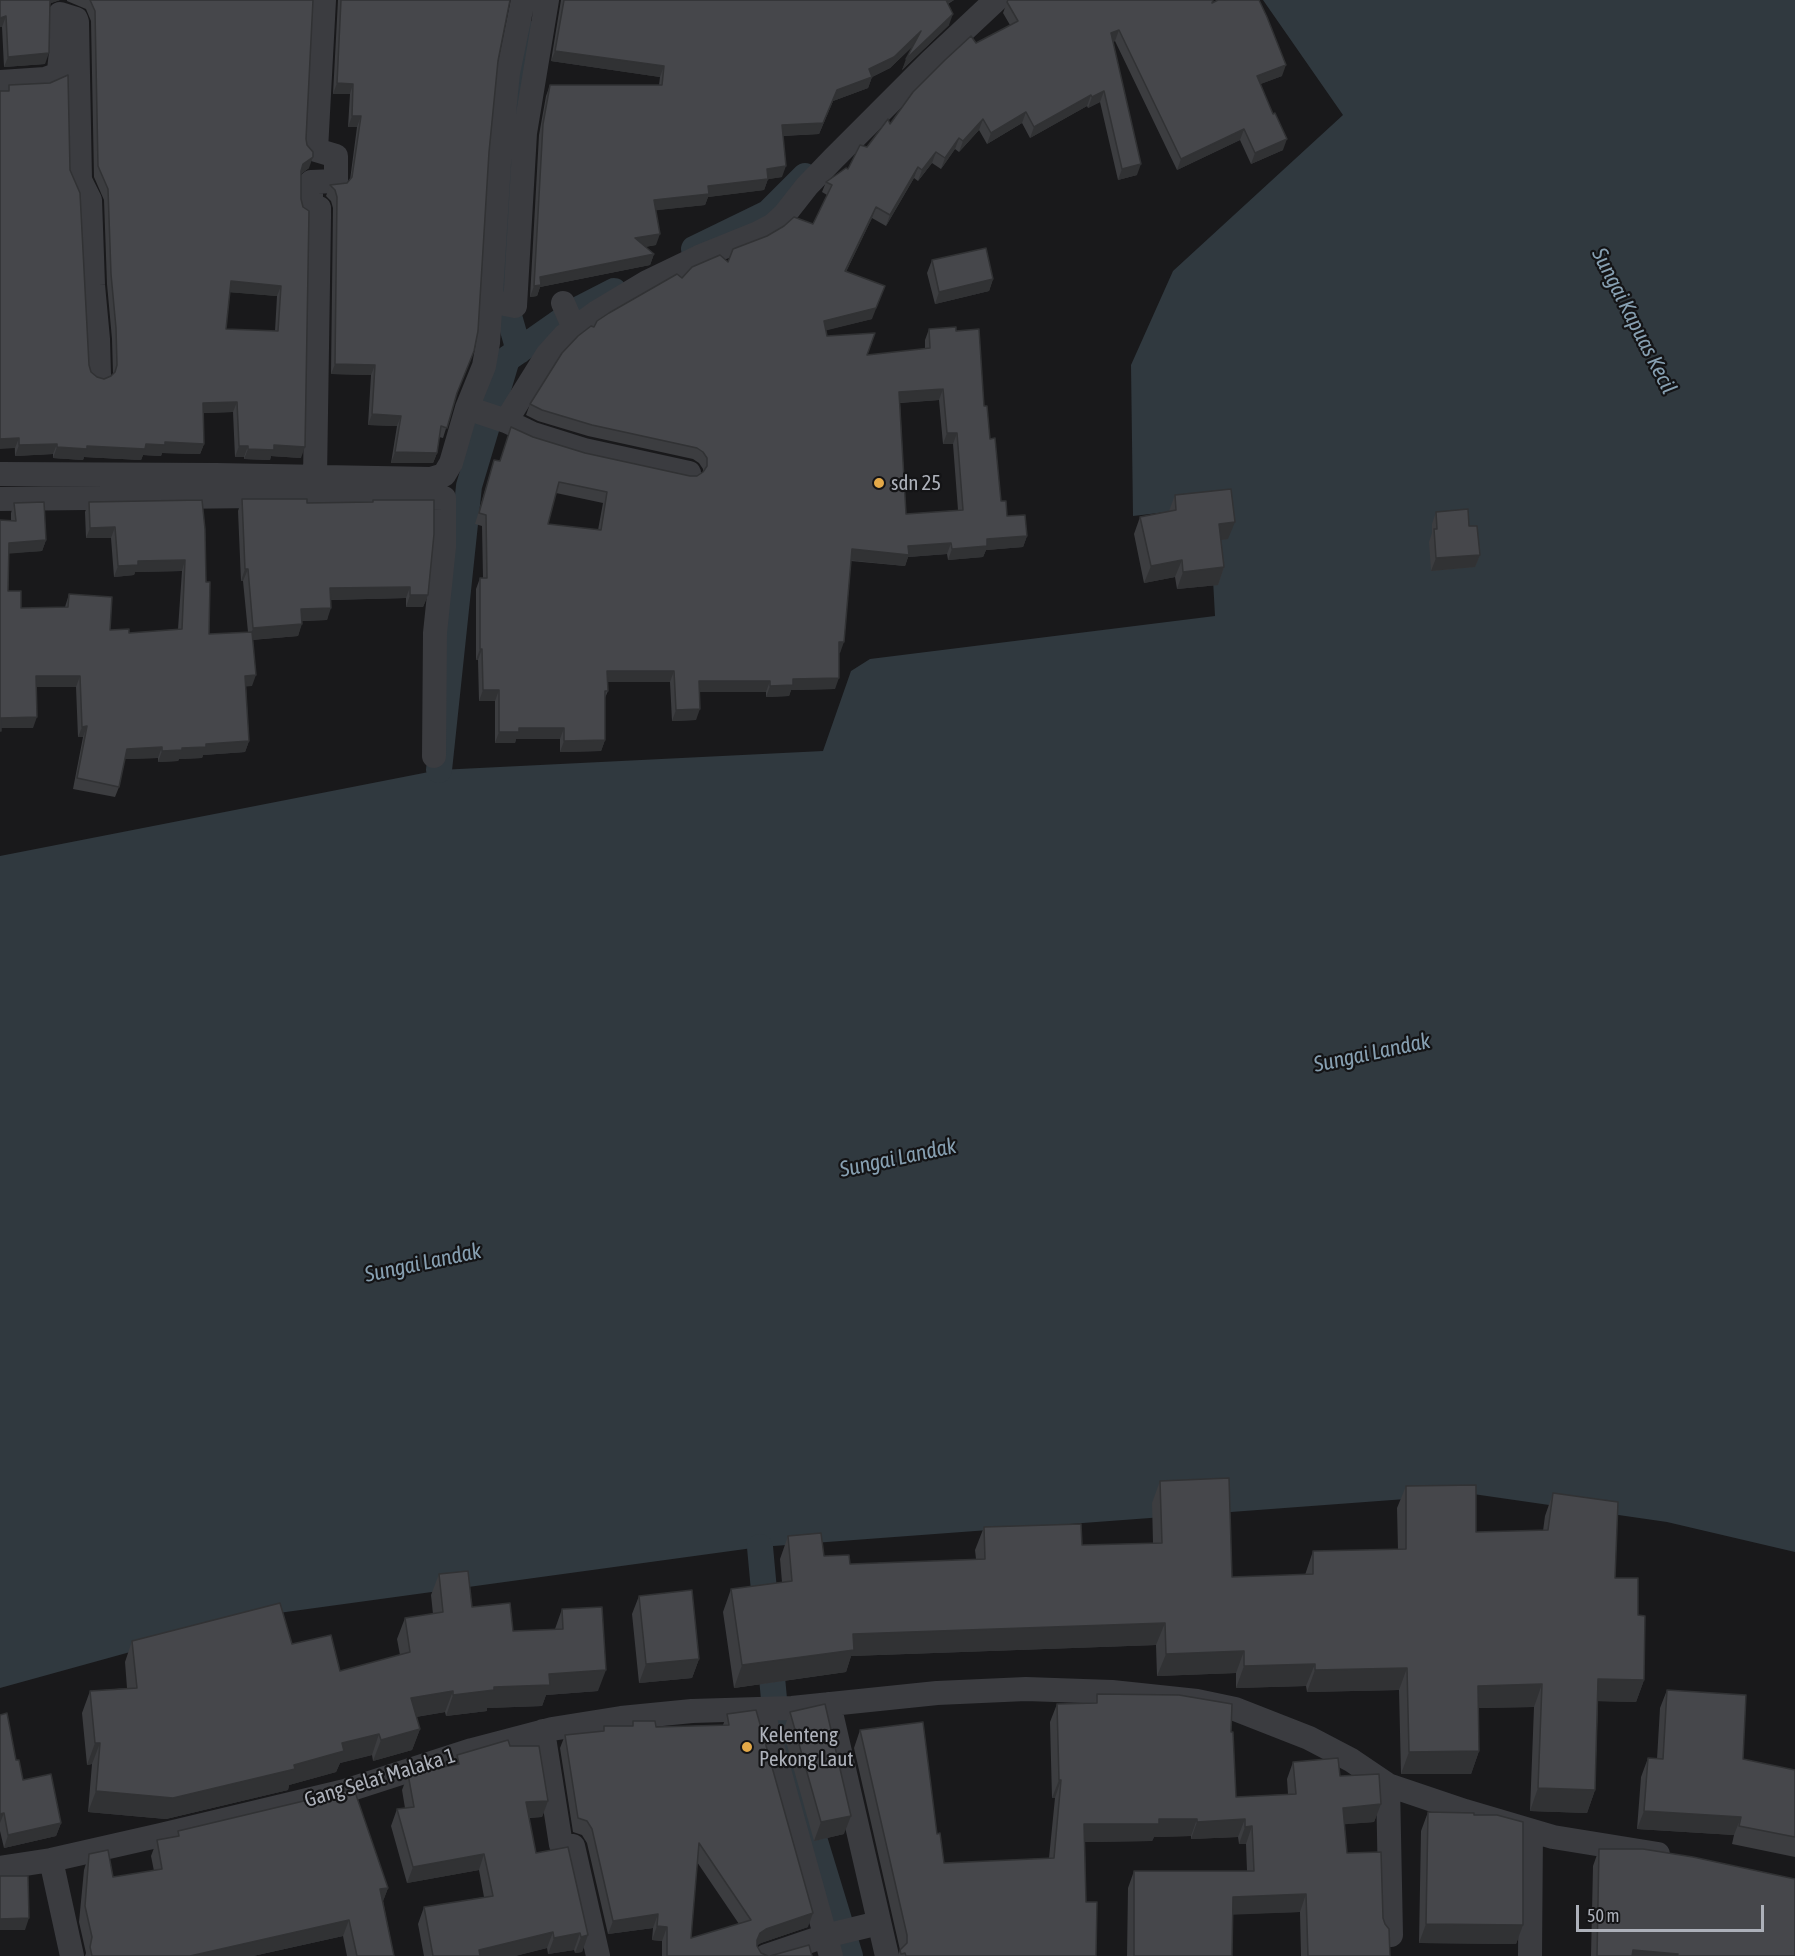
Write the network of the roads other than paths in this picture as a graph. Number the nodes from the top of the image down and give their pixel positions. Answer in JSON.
{"nodes":[{"id":1,"x":324,"y":0,"type":"edge"},
{"id":2,"x":523,"y":0,"type":"edge"},
{"id":3,"x":547,"y":0,"type":"edge"},
{"id":4,"x":996,"y":0,"type":"edge"},
{"id":5,"x":64,"y":12,"type":"edge"},
{"id":6,"x":0,"y":82,"type":"edge"},
{"id":7,"x":513,"y":132,"type":"junction"},
{"id":8,"x":490,"y":301,"type":"junction"},
{"id":9,"x":562,"y":303,"type":"dead end"},
{"id":10,"x":574,"y":328,"type":"junction"},
{"id":11,"x":99,"y":375,"type":"edge"},
{"id":12,"x":466,"y":408,"type":"junction"},
{"id":13,"x":506,"y":421,"type":"junction"},
{"id":14,"x":689,"y":473,"type":"edge"},
{"id":15,"x":0,"y":474,"type":"edge"},
{"id":16,"x":315,"y":478,"type":"junction"},
{"id":17,"x":62,"y":486,"type":"junction"},
{"id":18,"x":216,"y":486,"type":"junction"},
{"id":19,"x":444,"y":486,"type":"junction"},
{"id":20,"x":0,"y":499,"type":"edge"},
{"id":21,"x":434,"y":756,"type":"dead end"},
{"id":22,"x":829,"y":1704,"type":"junction"},
{"id":23,"x":762,"y":1709,"type":"junction"},
{"id":24,"x":543,"y":1731,"type":"junction"},
{"id":25,"x":1388,"y":1785,"type":"junction"},
{"id":26,"x":1531,"y":1831,"type":"junction"},
{"id":27,"x":1679,"y":1858,"type":"edge"},
{"id":28,"x":51,"y":1860,"type":"junction"},
{"id":29,"x":0,"y":1868,"type":"edge"},
{"id":30,"x":879,"y":1923,"type":"junction"},
{"id":31,"x":1390,"y":1935,"type":"edge"},
{"id":32,"x":828,"y":1946,"type":"edge"},
{"id":33,"x":72,"y":1956,"type":"edge"},
{"id":34,"x":598,"y":1956,"type":"edge"},
{"id":35,"x":766,"y":1956,"type":"edge"},
{"id":36,"x":887,"y":1956,"type":"edge"},
{"id":37,"x":1530,"y":1956,"type":"edge"}],
"edges":[{"from":1,"to":16,"type":"street"},
{"from":2,"to":7,"type":"street"},
{"from":3,"to":7,"type":"street"},
{"from":4,"to":10,"type":"street"},
{"from":5,"to":6,"type":"street"},
{"from":5,"to":11,"type":"street"},
{"from":7,"to":8,"type":"street"},
{"from":7,"to":8,"type":"street"},
{"from":8,"to":12,"type":"street"},
{"from":9,"to":10,"type":"street"},
{"from":10,"to":13,"type":"street"},
{"from":12,"to":13,"type":"street"},
{"from":12,"to":19,"type":"street"},
{"from":13,"to":14,"type":"street"},
{"from":15,"to":17,"type":"street"},
{"from":16,"to":18,"type":"street"},
{"from":16,"to":19,"type":"street"},
{"from":17,"to":18,"type":"street"},
{"from":17,"to":20,"type":"street"},
{"from":18,"to":19,"type":"street"},
{"from":19,"to":21,"type":"street"},
{"from":22,"to":23,"type":"street","name":"Gang Selat Malaka 1"},
{"from":22,"to":25,"type":"street","name":"Gang Selat Malaka 1"},
{"from":22,"to":30,"type":"street"},
{"from":23,"to":24,"type":"street","name":"Gang Selat Malaka 1"},
{"from":23,"to":32,"type":"street"},
{"from":24,"to":28,"type":"street","name":"Gang Selat Malaka 1"},
{"from":24,"to":34,"type":"street"},
{"from":25,"to":26,"type":"street","name":"Gang Selat Malaka 1"},
{"from":25,"to":31,"type":"street"},
{"from":26,"to":27,"type":"street","name":"Gang Selat Malaka 1"},
{"from":26,"to":37,"type":"street"},
{"from":28,"to":29,"type":"street","name":"Gang Selat Malaka 1"},
{"from":28,"to":33,"type":"street"},
{"from":30,"to":32,"type":"street"},
{"from":30,"to":36,"type":"street"},
{"from":32,"to":35,"type":"street"}]}
